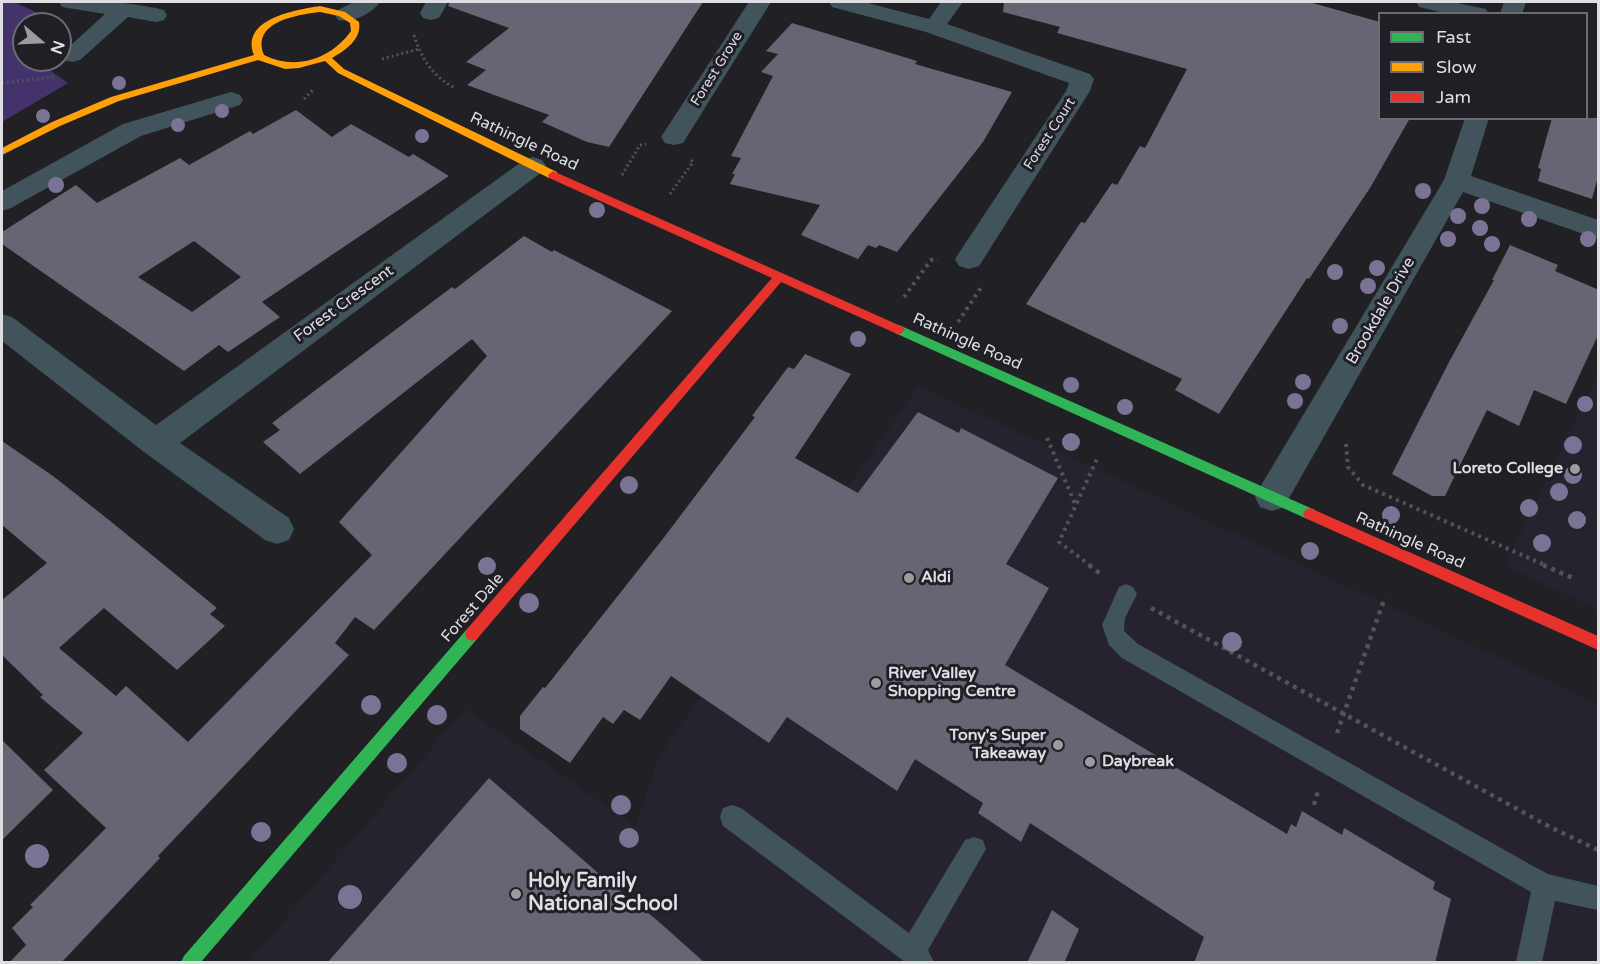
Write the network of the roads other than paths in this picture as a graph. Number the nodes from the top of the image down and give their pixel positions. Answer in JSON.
{"nodes":[{"id":1,"x":70,"y":2,"type":"edge"},
{"id":2,"x":369,"y":2,"type":"edge"},
{"id":3,"x":760,"y":2,"type":"edge"},
{"id":4,"x":840,"y":2,"type":"edge"},
{"id":5,"x":952,"y":2,"type":"edge"},
{"id":6,"x":1427,"y":2,"type":"edge"},
{"id":7,"x":122,"y":11,"type":"junction"},
{"id":8,"x":1470,"y":12,"type":"edge"},
{"id":9,"x":156,"y":15,"type":"dead end"},
{"id":10,"x":346,"y":15,"type":"junction"},
{"id":11,"x":934,"y":27,"type":"junction"},
{"id":12,"x":72,"y":55,"type":"dead end"},
{"id":13,"x":258,"y":57,"type":"junction"},
{"id":14,"x":328,"y":59,"type":"junction"},
{"id":15,"x":231,"y":100,"type":"dead end"},
{"id":16,"x":1476,"y":120,"type":"edge"},
{"id":17,"x":674,"y":137,"type":"road end"},
{"id":18,"x":2,"y":152,"type":"edge"},
{"id":19,"x":533,"y":166,"type":"junction"},
{"id":20,"x":1457,"y":180,"type":"junction"},
{"id":21,"x":2,"y":202,"type":"edge"},
{"id":22,"x":1599,"y":230,"type":"edge"},
{"id":23,"x":969,"y":259,"type":"road end"},
{"id":24,"x":780,"y":276,"type":"junction"},
{"id":25,"x":2,"y":325,"type":"edge"},
{"id":26,"x":155,"y":443,"type":"junction"},
{"id":27,"x":1272,"y":497,"type":"junction"},
{"id":28,"x":277,"y":529,"type":"dead end"},
{"id":29,"x":1126,"y":594,"type":"road end"},
{"id":30,"x":1599,"y":643,"type":"edge"},
{"id":31,"x":732,"y":817,"type":"dead end"},
{"id":32,"x":974,"y":849,"type":"dead end"},
{"id":33,"x":1545,"y":886,"type":"junction"},
{"id":34,"x":1599,"y":898,"type":"edge"},
{"id":35,"x":917,"y":957,"type":"edge"},
{"id":36,"x":190,"y":963,"type":"edge"},
{"id":37,"x":1529,"y":963,"type":"edge"}],
"edges":[{"from":1,"to":7,"type":"street"},
{"from":2,"to":10,"type":"street"},
{"from":3,"to":17,"type":"street","name":"Forest Grove"},
{"from":4,"to":11,"type":"street","name":"Forest Court"},
{"from":5,"to":11,"type":"street"},
{"from":6,"to":8,"type":"street"},
{"from":7,"to":9,"type":"street"},
{"from":7,"to":12,"type":"street"},
{"from":10,"to":13,"type":"street"},
{"from":10,"to":14,"type":"street"},
{"from":11,"to":23,"type":"street","name":"Forest Court"},
{"from":13,"to":14,"type":"street"},
{"from":13,"to":18,"type":"street"},
{"from":14,"to":19,"type":"street","name":"Rathingle Road"},
{"from":15,"to":21,"type":"street"},
{"from":16,"to":20,"type":"street","name":"Brookdale Drive"},
{"from":19,"to":24,"type":"street","name":"Rathingle Road"},
{"from":19,"to":26,"type":"street","name":"Forest Crescent"},
{"from":20,"to":22,"type":"street"},
{"from":20,"to":27,"type":"street","name":"Brookdale Drive"},
{"from":24,"to":27,"type":"street","name":"Rathingle Road"},
{"from":24,"to":36,"type":"street","name":"Forest Dale"},
{"from":25,"to":26,"type":"street"},
{"from":26,"to":28,"type":"street"},
{"from":27,"to":30,"type":"street","name":"Rathingle Road"},
{"from":29,"to":33,"type":"lane"},
{"from":31,"to":35,"type":"lane"},
{"from":32,"to":35,"type":"lane"},
{"from":33,"to":34,"type":"lane"},
{"from":33,"to":37,"type":"lane"}]}
